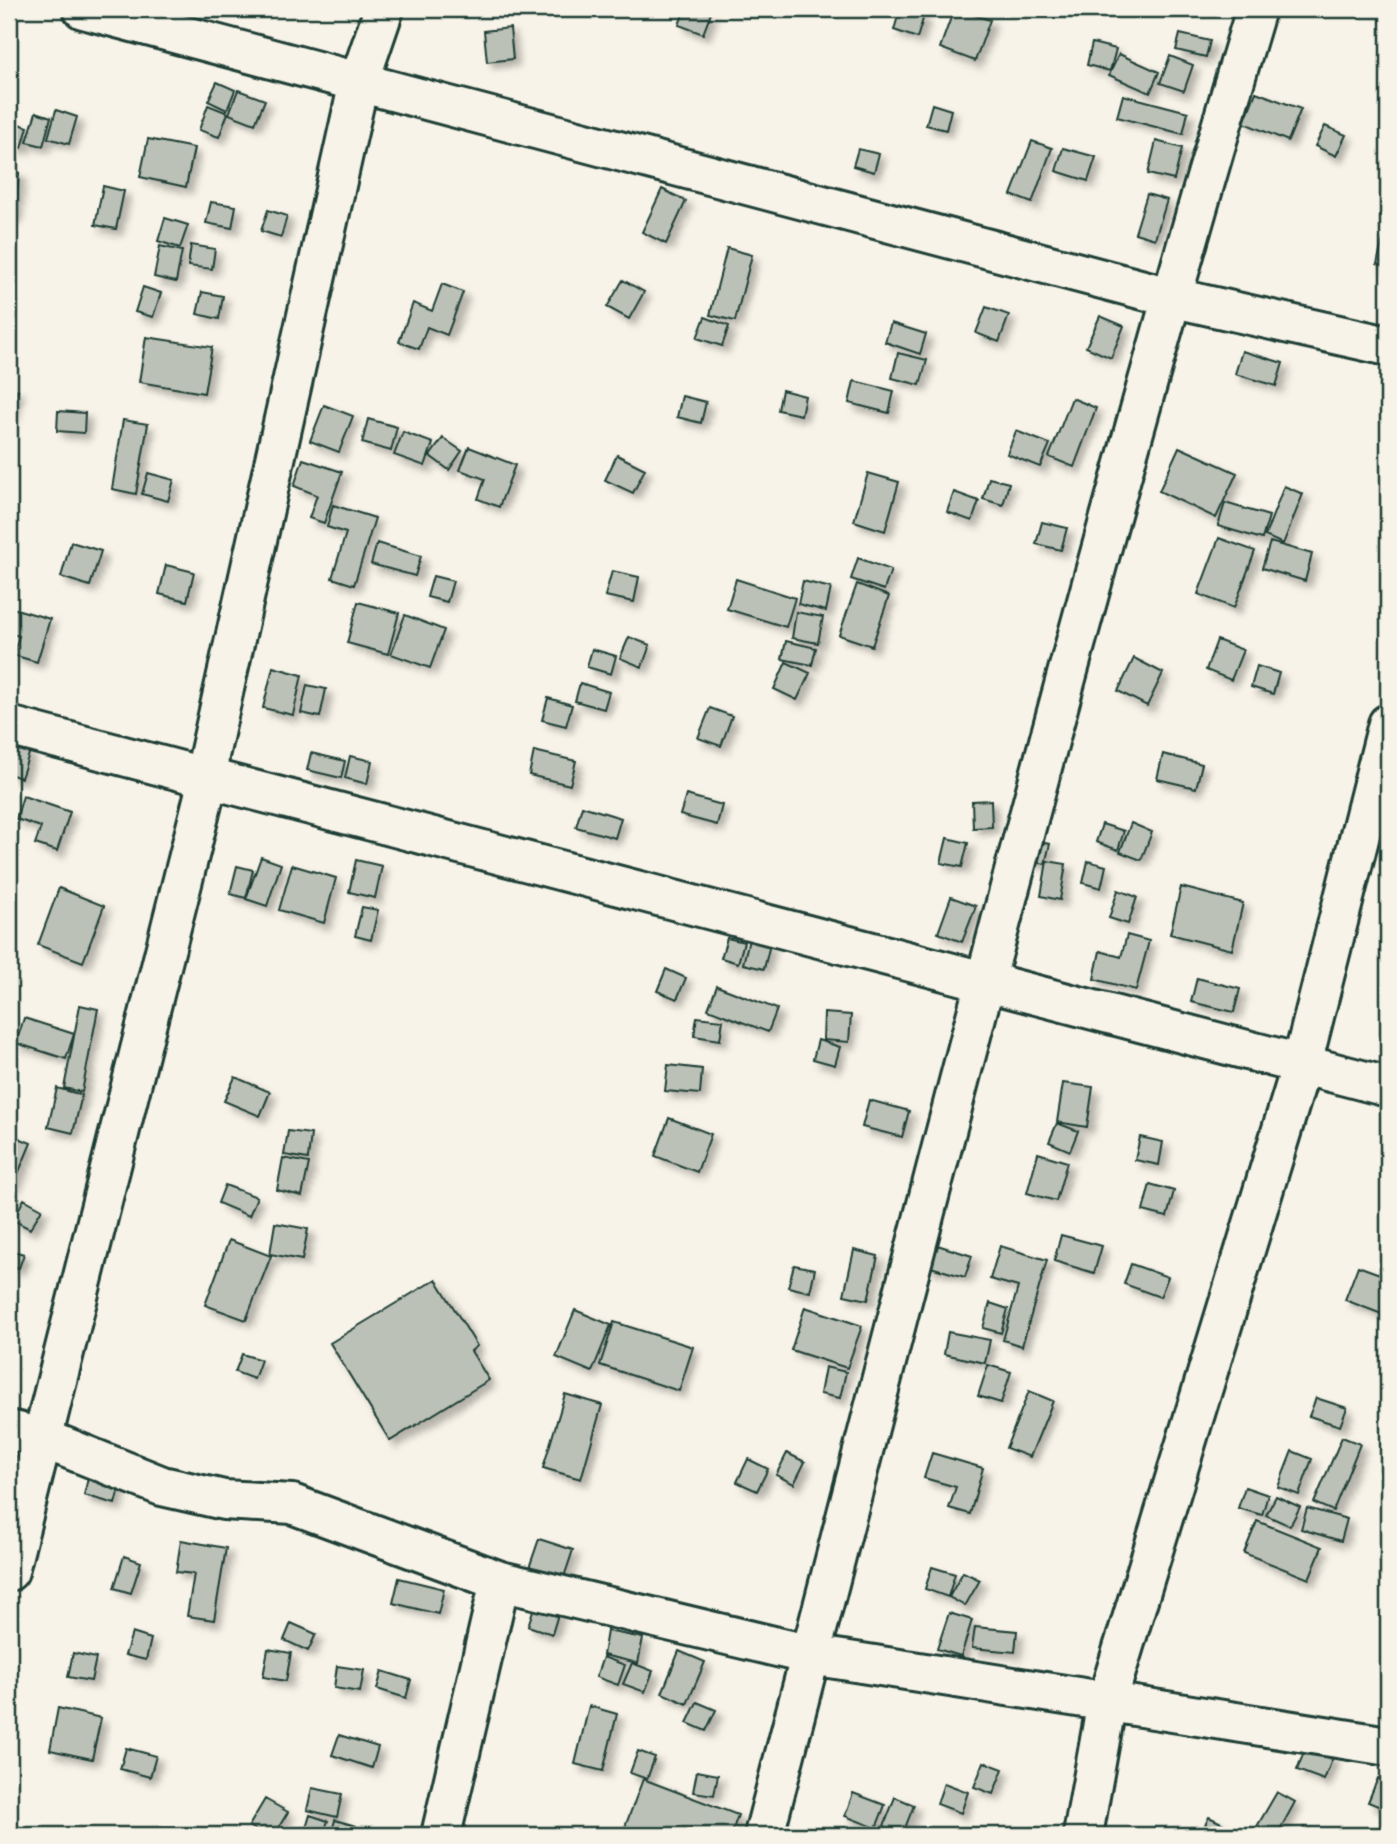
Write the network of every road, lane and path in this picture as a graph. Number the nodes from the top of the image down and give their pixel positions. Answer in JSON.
{"nodes":[{"id":1,"x":83,"y":9,"type":"edge"},
{"id":2,"x":384,"y":9,"type":"edge"},
{"id":3,"x":1256,"y":9,"type":"edge"},
{"id":4,"x":359,"y":82,"type":"junction"},
{"id":5,"x":1170,"y":297,"type":"junction"},
{"id":6,"x":1388,"y":346,"type":"edge"},
{"id":7,"x":1388,"y":724,"type":"edge"},
{"id":8,"x":9,"y":726,"type":"edge"},
{"id":9,"x":208,"y":779,"type":"junction"},
{"id":10,"x":986,"y":982,"type":"junction"},
{"id":11,"x":1303,"y":1064,"type":"junction"},
{"id":12,"x":1388,"y":1087,"type":"edge"},
{"id":13,"x":25,"y":1434,"type":"edge"},
{"id":14,"x":9,"y":1571,"type":"edge"},
{"id":15,"x":500,"y":1581,"type":"junction"},
{"id":16,"x":811,"y":1656,"type":"junction"},
{"id":17,"x":1107,"y":1701,"type":"junction"},
{"id":18,"x":1388,"y":1746,"type":"edge"},
{"id":19,"x":441,"y":1835,"type":"edge"},
{"id":20,"x":764,"y":1835,"type":"edge"},
{"id":21,"x":1083,"y":1835,"type":"edge"}],
"edges":[{"from":1,"to":4,"type":"street"},
{"from":2,"to":4,"type":"street"},
{"from":3,"to":5,"type":"street"},
{"from":4,"to":5,"type":"street"},
{"from":4,"to":9,"type":"street"},
{"from":5,"to":6,"type":"street"},
{"from":5,"to":10,"type":"street"},
{"from":7,"to":11,"type":"street"},
{"from":8,"to":9,"type":"street"},
{"from":9,"to":10,"type":"street"},
{"from":9,"to":13,"type":"street"},
{"from":10,"to":11,"type":"street"},
{"from":10,"to":16,"type":"street"},
{"from":11,"to":12,"type":"street"},
{"from":11,"to":17,"type":"street"},
{"from":13,"to":14,"type":"street"},
{"from":13,"to":15,"type":"street"},
{"from":15,"to":16,"type":"street"},
{"from":15,"to":19,"type":"street"},
{"from":16,"to":17,"type":"street"},
{"from":16,"to":20,"type":"street"},
{"from":17,"to":18,"type":"street"},
{"from":17,"to":21,"type":"street"}]}
